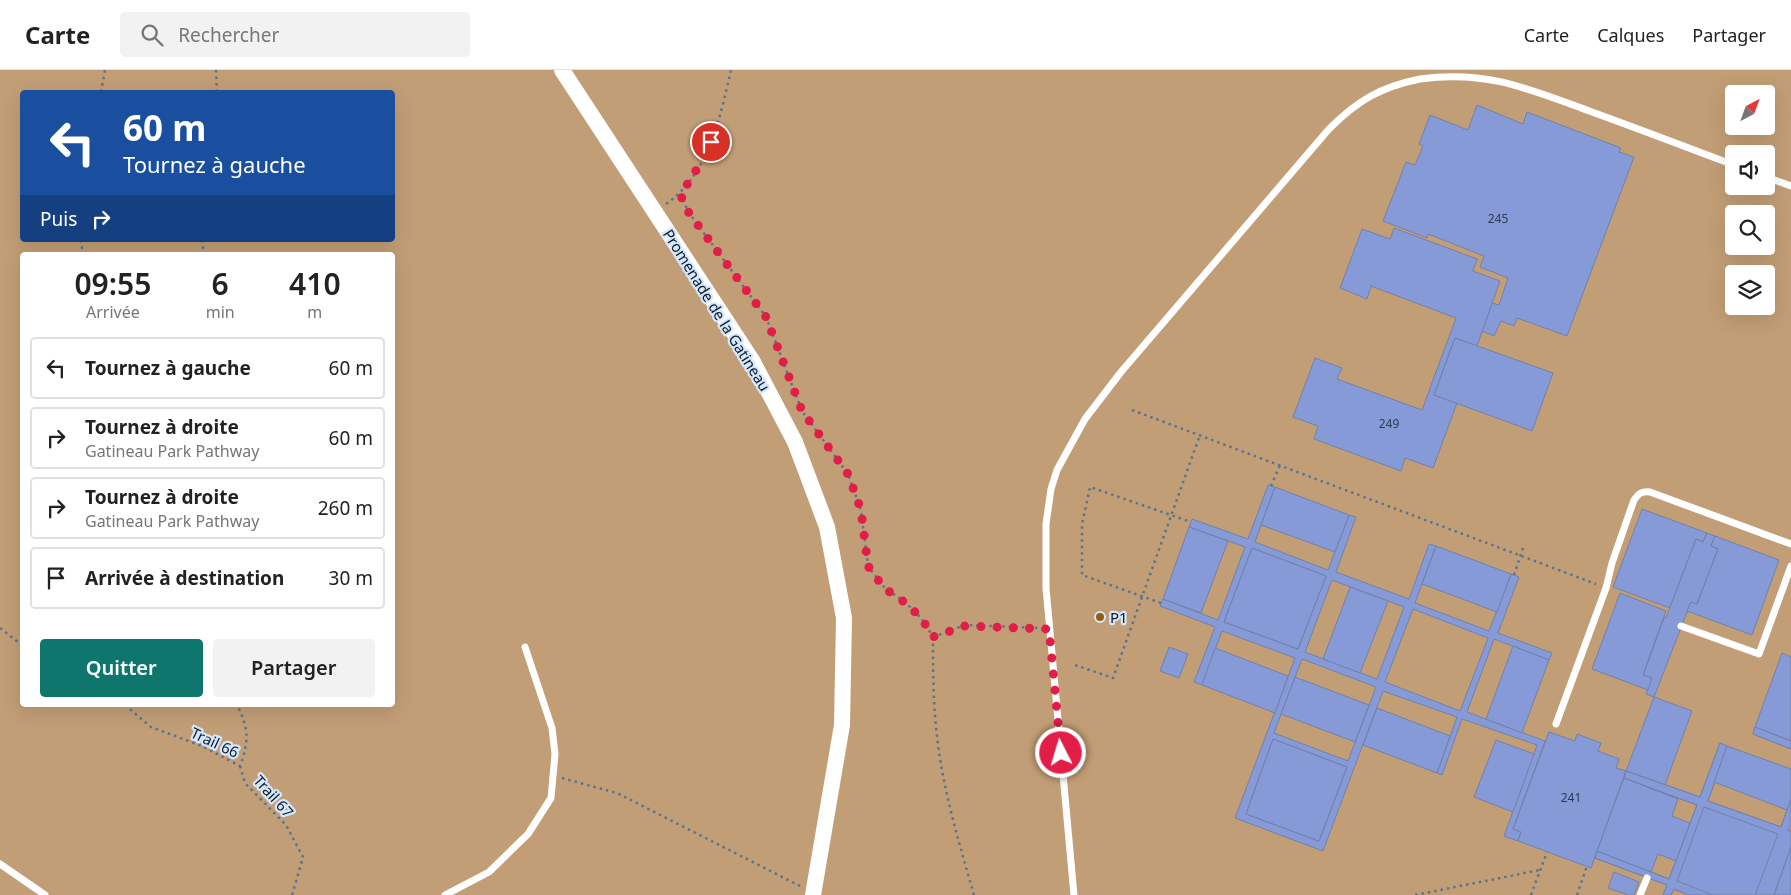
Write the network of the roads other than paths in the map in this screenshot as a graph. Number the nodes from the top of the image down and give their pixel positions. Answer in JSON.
{"nodes":[{"id":1,"x":562,"y":70,"type":"edge"},
{"id":2,"x":1725,"y":162,"type":"edge"},
{"id":3,"x":1775,"y":180,"type":"edge"},
{"id":4,"x":1791,"y":186,"type":"edge"},
{"id":5,"x":1791,"y":544,"type":"edge"},
{"id":6,"x":1791,"y":566,"type":"edge"},
{"id":7,"x":1681,"y":626,"type":"dead end"},
{"id":8,"x":525,"y":647,"type":"dead end"},
{"id":9,"x":1556,"y":724,"type":"dead end"},
{"id":10,"x":0,"y":864,"type":"edge"},
{"id":11,"x":1647,"y":878,"type":"dead end"},
{"id":12,"x":813,"y":894,"type":"edge"},
{"id":13,"x":45,"y":895,"type":"edge"},
{"id":14,"x":445,"y":895,"type":"edge"},
{"id":15,"x":1074,"y":895,"type":"edge"},
{"id":16,"x":1640,"y":895,"type":"edge"}],
"edges":[{"from":1,"to":12,"type":"street","name":"Promenade de la Gatineau"},
{"from":2,"to":15,"type":"lane"},
{"from":3,"to":4,"type":"lane"},
{"from":5,"to":9,"type":"lane"},
{"from":6,"to":7,"type":"lane"},
{"from":8,"to":14,"type":"lane"},
{"from":10,"to":13,"type":"lane"},
{"from":11,"to":16,"type":"lane"}]}
